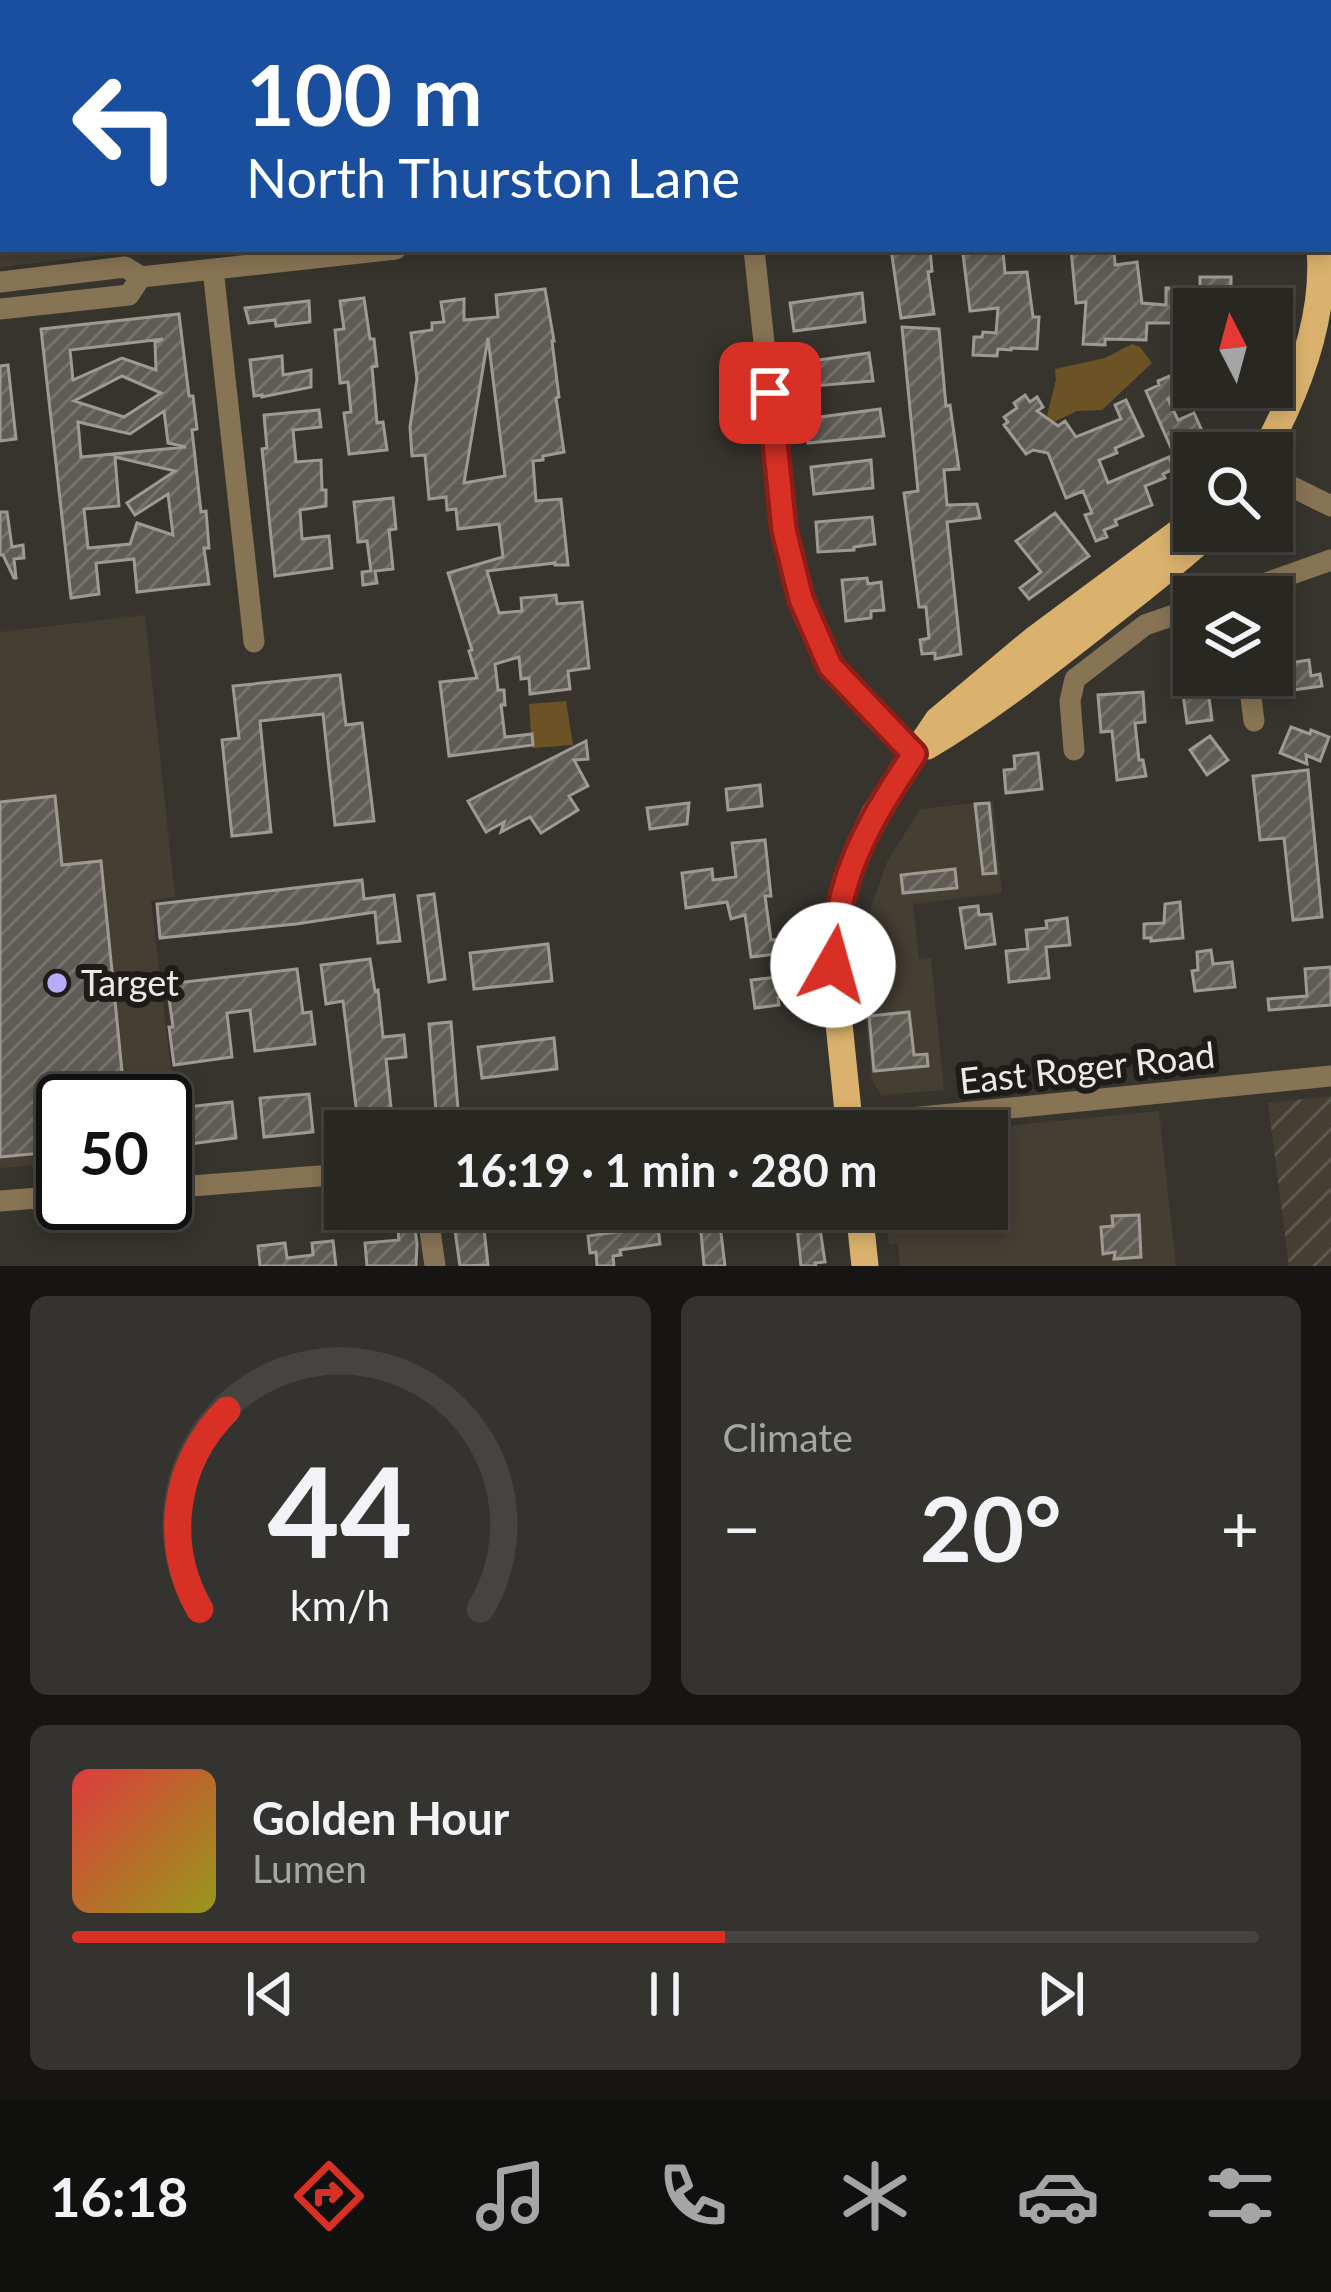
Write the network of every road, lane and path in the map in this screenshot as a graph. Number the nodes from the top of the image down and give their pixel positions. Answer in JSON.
{"nodes":[{"id":1,"x":364,"y":252,"type":"edge"},
{"id":2,"x":754,"y":252,"type":"edge"},
{"id":3,"x":1320,"y":252,"type":"edge"},
{"id":4,"x":213,"y":269,"type":"junction"},
{"id":5,"x":141,"y":277,"type":"junction"},
{"id":6,"x":38,"y":278,"type":"junction"},
{"id":7,"x":0,"y":282,"type":"edge"},
{"id":8,"x":10,"y":308,"type":"edge"},
{"id":9,"x":1275,"y":432,"type":"edge"},
{"id":10,"x":1293,"y":488,"type":"edge"},
{"id":11,"x":1331,"y":506,"type":"edge"},
{"id":12,"x":1173,"y":536,"type":"edge"},
{"id":13,"x":1189,"y":552,"type":"edge"},
{"id":14,"x":1331,"y":560,"type":"edge"},
{"id":15,"x":1288,"y":576,"type":"edge"},
{"id":16,"x":1173,"y":615,"type":"edge"},
{"id":17,"x":254,"y":642,"type":"dead end"},
{"id":18,"x":1251,"y":696,"type":"edge"},
{"id":19,"x":1254,"y":721,"type":"dead end"},
{"id":20,"x":1074,"y":750,"type":"dead end"},
{"id":21,"x":914,"y":754,"type":"junction"},
{"id":22,"x":1331,"y":1076,"type":"edge"},
{"id":23,"x":847,"y":1110,"type":"edge"},
{"id":24,"x":1008,"y":1111,"type":"edge"},
{"id":25,"x":324,"y":1176,"type":"edge"},
{"id":26,"x":192,"y":1186,"type":"edge"},
{"id":27,"x":36,"y":1198,"type":"edge"},
{"id":28,"x":0,"y":1201,"type":"edge"},
{"id":29,"x":430,"y":1230,"type":"edge"},
{"id":30,"x":862,"y":1230,"type":"edge"},
{"id":31,"x":435,"y":1266,"type":"edge"},
{"id":32,"x":866,"y":1266,"type":"edge"}],
"edges":[{"from":1,"to":4,"type":"street"},
{"from":2,"to":21,"type":"street"},
{"from":3,"to":9,"type":"main road"},
{"from":4,"to":5,"type":"street"},
{"from":4,"to":17,"type":"street"},
{"from":5,"to":6,"type":"street"},
{"from":5,"to":8,"type":"street"},
{"from":6,"to":7,"type":"street"},
{"from":6,"to":8,"type":"street"},
{"from":10,"to":11,"type":"street"},
{"from":12,"to":21,"type":"main road"},
{"from":13,"to":21,"type":"main road"},
{"from":14,"to":15,"type":"street"},
{"from":16,"to":20,"type":"street"},
{"from":18,"to":19,"type":"street"},
{"from":21,"to":23,"type":"main road"},
{"from":22,"to":24,"type":"street","name":"East Roger Road"},
{"from":25,"to":26,"type":"street"},
{"from":27,"to":28,"type":"street"},
{"from":29,"to":31,"type":"street"},
{"from":30,"to":32,"type":"main road"}]}
